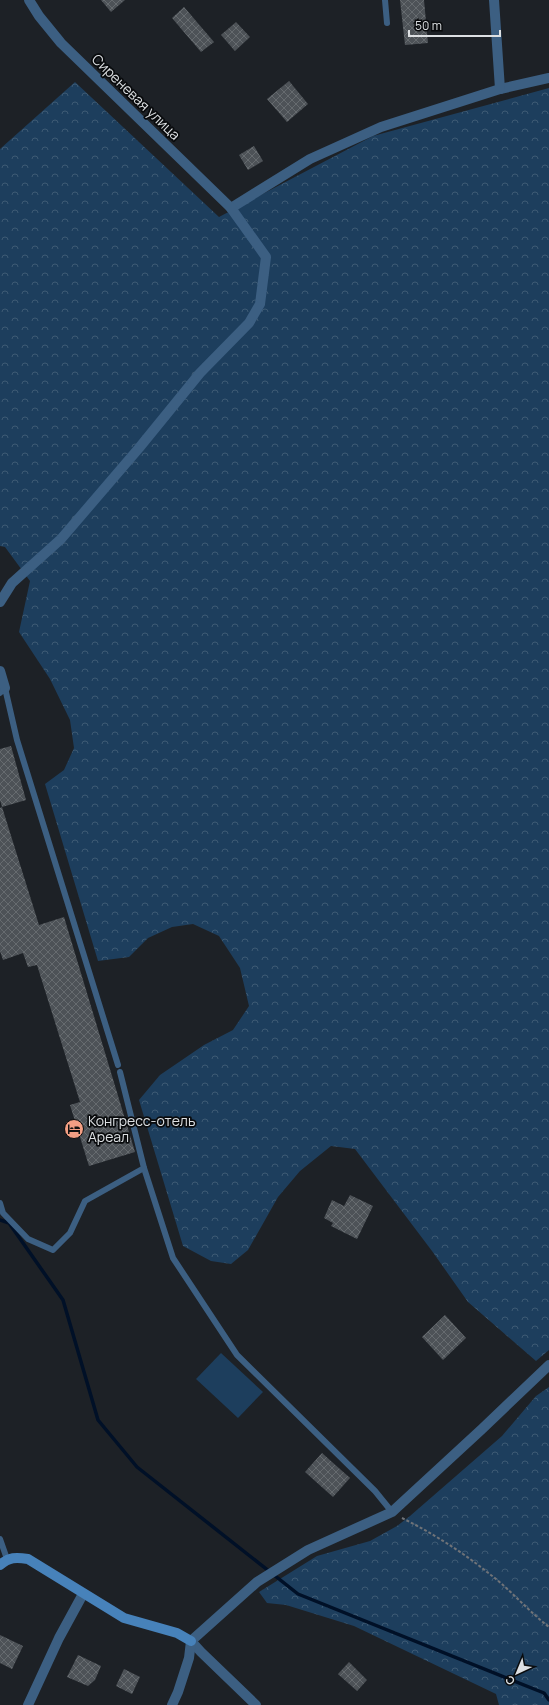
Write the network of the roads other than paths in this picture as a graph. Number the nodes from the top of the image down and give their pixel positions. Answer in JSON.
{"nodes":[{"id":1,"x":29,"y":0,"type":"edge"},
{"id":2,"x":385,"y":0,"type":"edge"},
{"id":3,"x":494,"y":0,"type":"edge"},
{"id":4,"x":387,"y":23,"type":"dead end"},
{"id":5,"x":549,"y":78,"type":"edge"},
{"id":6,"x":500,"y":89,"type":"junction"},
{"id":7,"x":231,"y":208,"type":"junction"},
{"id":8,"x":0,"y":602,"type":"edge"},
{"id":9,"x":0,"y":671,"type":"edge"},
{"id":10,"x":3,"y":691,"type":"edge"},
{"id":11,"x":144,"y":1168,"type":"junction"},
{"id":12,"x":0,"y":1203,"type":"edge"},
{"id":13,"x":549,"y":1365,"type":"edge"},
{"id":14,"x":392,"y":1512,"type":"junction"},
{"id":15,"x":0,"y":1539,"type":"edge"},
{"id":16,"x":4,"y":1562,"type":"edge"},
{"id":17,"x":83,"y":1594,"type":"junction"},
{"id":18,"x":191,"y":1641,"type":"junction"},
{"id":19,"x":28,"y":1705,"type":"edge"},
{"id":20,"x":172,"y":1705,"type":"edge"},
{"id":21,"x":256,"y":1705,"type":"edge"}],
"edges":[{"from":1,"to":7,"type":"street","name":"Сиреневая улица"},
{"from":2,"to":4,"type":"lane"},
{"from":3,"to":6,"type":"street"},
{"from":5,"to":6,"type":"street"},
{"from":6,"to":7,"type":"street"},
{"from":7,"to":8,"type":"street","name":"Сиреневая улица"},
{"from":9,"to":10,"type":"street"},
{"from":10,"to":11,"type":"lane"},
{"from":11,"to":12,"type":"lane"},
{"from":11,"to":14,"type":"lane"},
{"from":13,"to":14,"type":"street"},
{"from":14,"to":18,"type":"street"},
{"from":15,"to":16,"type":"lane"},
{"from":16,"to":17,"type":"street"},
{"from":17,"to":18,"type":"street"},
{"from":17,"to":19,"type":"street"},
{"from":18,"to":20,"type":"street"},
{"from":18,"to":21,"type":"street"}]}
